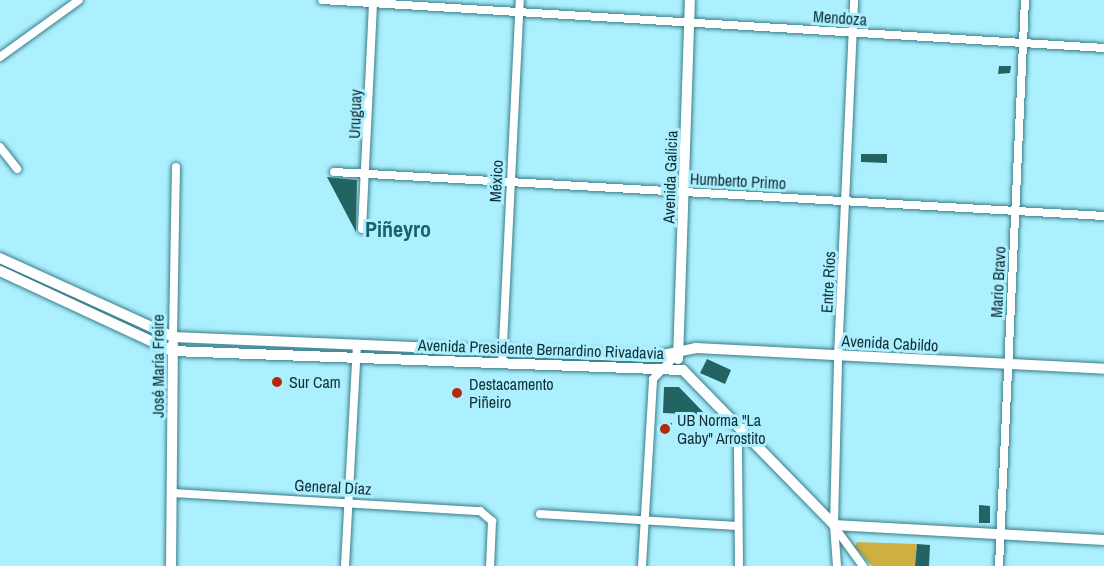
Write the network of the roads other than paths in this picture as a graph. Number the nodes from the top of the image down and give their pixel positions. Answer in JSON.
{"nodes":[{"id":1,"x":78,"y":0,"type":"edge"},
{"id":2,"x":322,"y":0,"type":"edge"},
{"id":3,"x":520,"y":0,"type":"edge"},
{"id":4,"x":690,"y":0,"type":"edge"},
{"id":5,"x":854,"y":0,"type":"edge"},
{"id":6,"x":1025,"y":0,"type":"edge"},
{"id":7,"x":373,"y":2,"type":"edge"},
{"id":8,"x":519,"y":13,"type":"junction"},
{"id":9,"x":689,"y":21,"type":"junction"},
{"id":10,"x":852,"y":32,"type":"junction"},
{"id":11,"x":1024,"y":44,"type":"junction"},
{"id":12,"x":1104,"y":48,"type":"edge"},
{"id":13,"x":0,"y":57,"type":"edge"},
{"id":14,"x":0,"y":147,"type":"edge"},
{"id":15,"x":176,"y":167,"type":"dead end"},
{"id":16,"x":17,"y":169,"type":"dead end"},
{"id":17,"x":334,"y":172,"type":"dead end"},
{"id":18,"x":366,"y":173,"type":"junction"},
{"id":19,"x":509,"y":182,"type":"junction"},
{"id":20,"x":684,"y":191,"type":"junction"},
{"id":21,"x":845,"y":200,"type":"junction"},
{"id":22,"x":1016,"y":209,"type":"junction"},
{"id":23,"x":1104,"y":216,"type":"edge"},
{"id":24,"x":362,"y":229,"type":"dead end"},
{"id":25,"x":0,"y":258,"type":"edge"},
{"id":26,"x":0,"y":271,"type":"edge"},
{"id":27,"x":173,"y":338,"type":"junction"},
{"id":28,"x":357,"y":346,"type":"junction"},
{"id":29,"x":172,"y":351,"type":"junction"},
{"id":30,"x":676,"y":355,"type":"junction"},
{"id":31,"x":838,"y":356,"type":"junction"},
{"id":32,"x":357,"y":358,"type":"junction"},
{"id":33,"x":502,"y":358,"type":"junction"},
{"id":34,"x":1008,"y":364,"type":"junction"},
{"id":35,"x":660,"y":367,"type":"junction"},
{"id":36,"x":1104,"y":369,"type":"edge"},
{"id":37,"x":683,"y":370,"type":"junction"},
{"id":38,"x":743,"y":428,"type":"junction"},
{"id":39,"x":173,"y":493,"type":"junction"},
{"id":40,"x":349,"y":501,"type":"junction"},
{"id":41,"x":540,"y":514,"type":"dead end"},
{"id":42,"x":645,"y":519,"type":"junction"},
{"id":43,"x":834,"y":525,"type":"junction"},
{"id":44,"x":738,"y":526,"type":"junction"},
{"id":45,"x":1000,"y":534,"type":"junction"},
{"id":46,"x":1104,"y":540,"type":"edge"},
{"id":47,"x":171,"y":566,"type":"edge"},
{"id":48,"x":345,"y":566,"type":"edge"},
{"id":49,"x":490,"y":566,"type":"edge"},
{"id":50,"x":642,"y":566,"type":"edge"},
{"id":51,"x":739,"y":566,"type":"edge"},
{"id":52,"x":837,"y":566,"type":"edge"},
{"id":53,"x":862,"y":566,"type":"edge"},
{"id":54,"x":999,"y":566,"type":"edge"}],
"edges":[{"from":1,"to":13,"type":"street"},
{"from":2,"to":7,"type":"street","name":"Mendoza"},
{"from":3,"to":8,"type":"street","name":"México"},
{"from":4,"to":9,"type":"main road","name":"Avenida Galicia"},
{"from":5,"to":10,"type":"street","name":"Entre Ríos"},
{"from":6,"to":11,"type":"street","name":"Mario Bravo"},
{"from":7,"to":8,"type":"street","name":"Mendoza"},
{"from":7,"to":18,"type":"street","name":"Uruguay"},
{"from":8,"to":9,"type":"street","name":"Mendoza"},
{"from":8,"to":19,"type":"street","name":"México"},
{"from":9,"to":10,"type":"street","name":"Mendoza"},
{"from":9,"to":20,"type":"main road","name":"Avenida Galicia"},
{"from":10,"to":11,"type":"street","name":"Mendoza"},
{"from":10,"to":21,"type":"street","name":"Entre Ríos"},
{"from":11,"to":12,"type":"street","name":"Mendoza"},
{"from":11,"to":22,"type":"street","name":"Mario Bravo"},
{"from":14,"to":16,"type":"street"},
{"from":15,"to":27,"type":"street","name":"José María Freire"},
{"from":17,"to":18,"type":"street","name":"Humberto Primo"},
{"from":18,"to":19,"type":"street","name":"Humberto Primo"},
{"from":18,"to":24,"type":"street","name":"Uruguay"},
{"from":19,"to":20,"type":"street","name":"Humberto Primo"},
{"from":19,"to":33,"type":"street","name":"México"},
{"from":20,"to":21,"type":"street","name":"Humberto Primo"},
{"from":20,"to":30,"type":"main road","name":"Avenida Galicia"},
{"from":21,"to":22,"type":"street","name":"Humberto Primo"},
{"from":21,"to":31,"type":"street","name":"Entre Ríos"},
{"from":22,"to":23,"type":"street","name":"Humberto Primo"},
{"from":22,"to":34,"type":"street","name":"Mario Bravo"},
{"from":25,"to":27,"type":"main road","name":"Avenida Presidente Bernardino Rivadavia"},
{"from":26,"to":29,"type":"main road","name":"Avenida Presidente Bernardino Rivadavia"},
{"from":27,"to":28,"type":"main road","name":"Avenida Presidente Bernardino Rivadavia"},
{"from":27,"to":29,"type":"main road","name":"José María Freire"},
{"from":28,"to":32,"type":"street"},
{"from":28,"to":33,"type":"main road","name":"Avenida Presidente Bernardino Rivadavia"},
{"from":29,"to":32,"type":"main road","name":"Avenida Presidente Bernardino Rivadavia"},
{"from":29,"to":39,"type":"main road","name":"José María Freire"},
{"from":30,"to":31,"type":"main road","name":"Avenida Cabildo"},
{"from":30,"to":33,"type":"main road","name":"Avenida Presidente Bernardino Rivadavia"},
{"from":30,"to":35,"type":"street"},
{"from":30,"to":37,"type":"main road","name":"Avenida Galicia"},
{"from":31,"to":34,"type":"main road","name":"Avenida Cabildo"},
{"from":31,"to":43,"type":"street","name":"Entre Ríos"},
{"from":32,"to":33,"type":"main road","name":"Avenida Presidente Bernardino Rivadavia"},
{"from":32,"to":40,"type":"street"},
{"from":33,"to":35,"type":"main road","name":"Avenida Presidente Bernardino Rivadavia"},
{"from":34,"to":36,"type":"main road","name":"Avenida Cabildo"},
{"from":34,"to":45,"type":"street","name":"Mario Bravo"},
{"from":35,"to":37,"type":"main road","name":"Avenida Presidente Bernardino Rivadavia"},
{"from":35,"to":42,"type":"street"},
{"from":37,"to":38,"type":"main road","name":"Avenida Presidente Bernardino Rivadavia"},
{"from":38,"to":43,"type":"main road","name":"Avenida Presidente Bernardino Rivadavia"},
{"from":38,"to":44,"type":"street"},
{"from":39,"to":40,"type":"street","name":"General Díaz"},
{"from":39,"to":47,"type":"main road","name":"José María Freire"},
{"from":40,"to":48,"type":"street"},
{"from":40,"to":49,"type":"street","name":"General Díaz"},
{"from":41,"to":42,"type":"street"},
{"from":42,"to":44,"type":"street"},
{"from":42,"to":50,"type":"street"},
{"from":43,"to":45,"type":"main road"},
{"from":43,"to":52,"type":"street","name":"Entre Ríos"},
{"from":43,"to":53,"type":"street"},
{"from":44,"to":51,"type":"street"},
{"from":45,"to":46,"type":"main road"},
{"from":45,"to":54,"type":"street","name":"Mario Bravo"}]}
